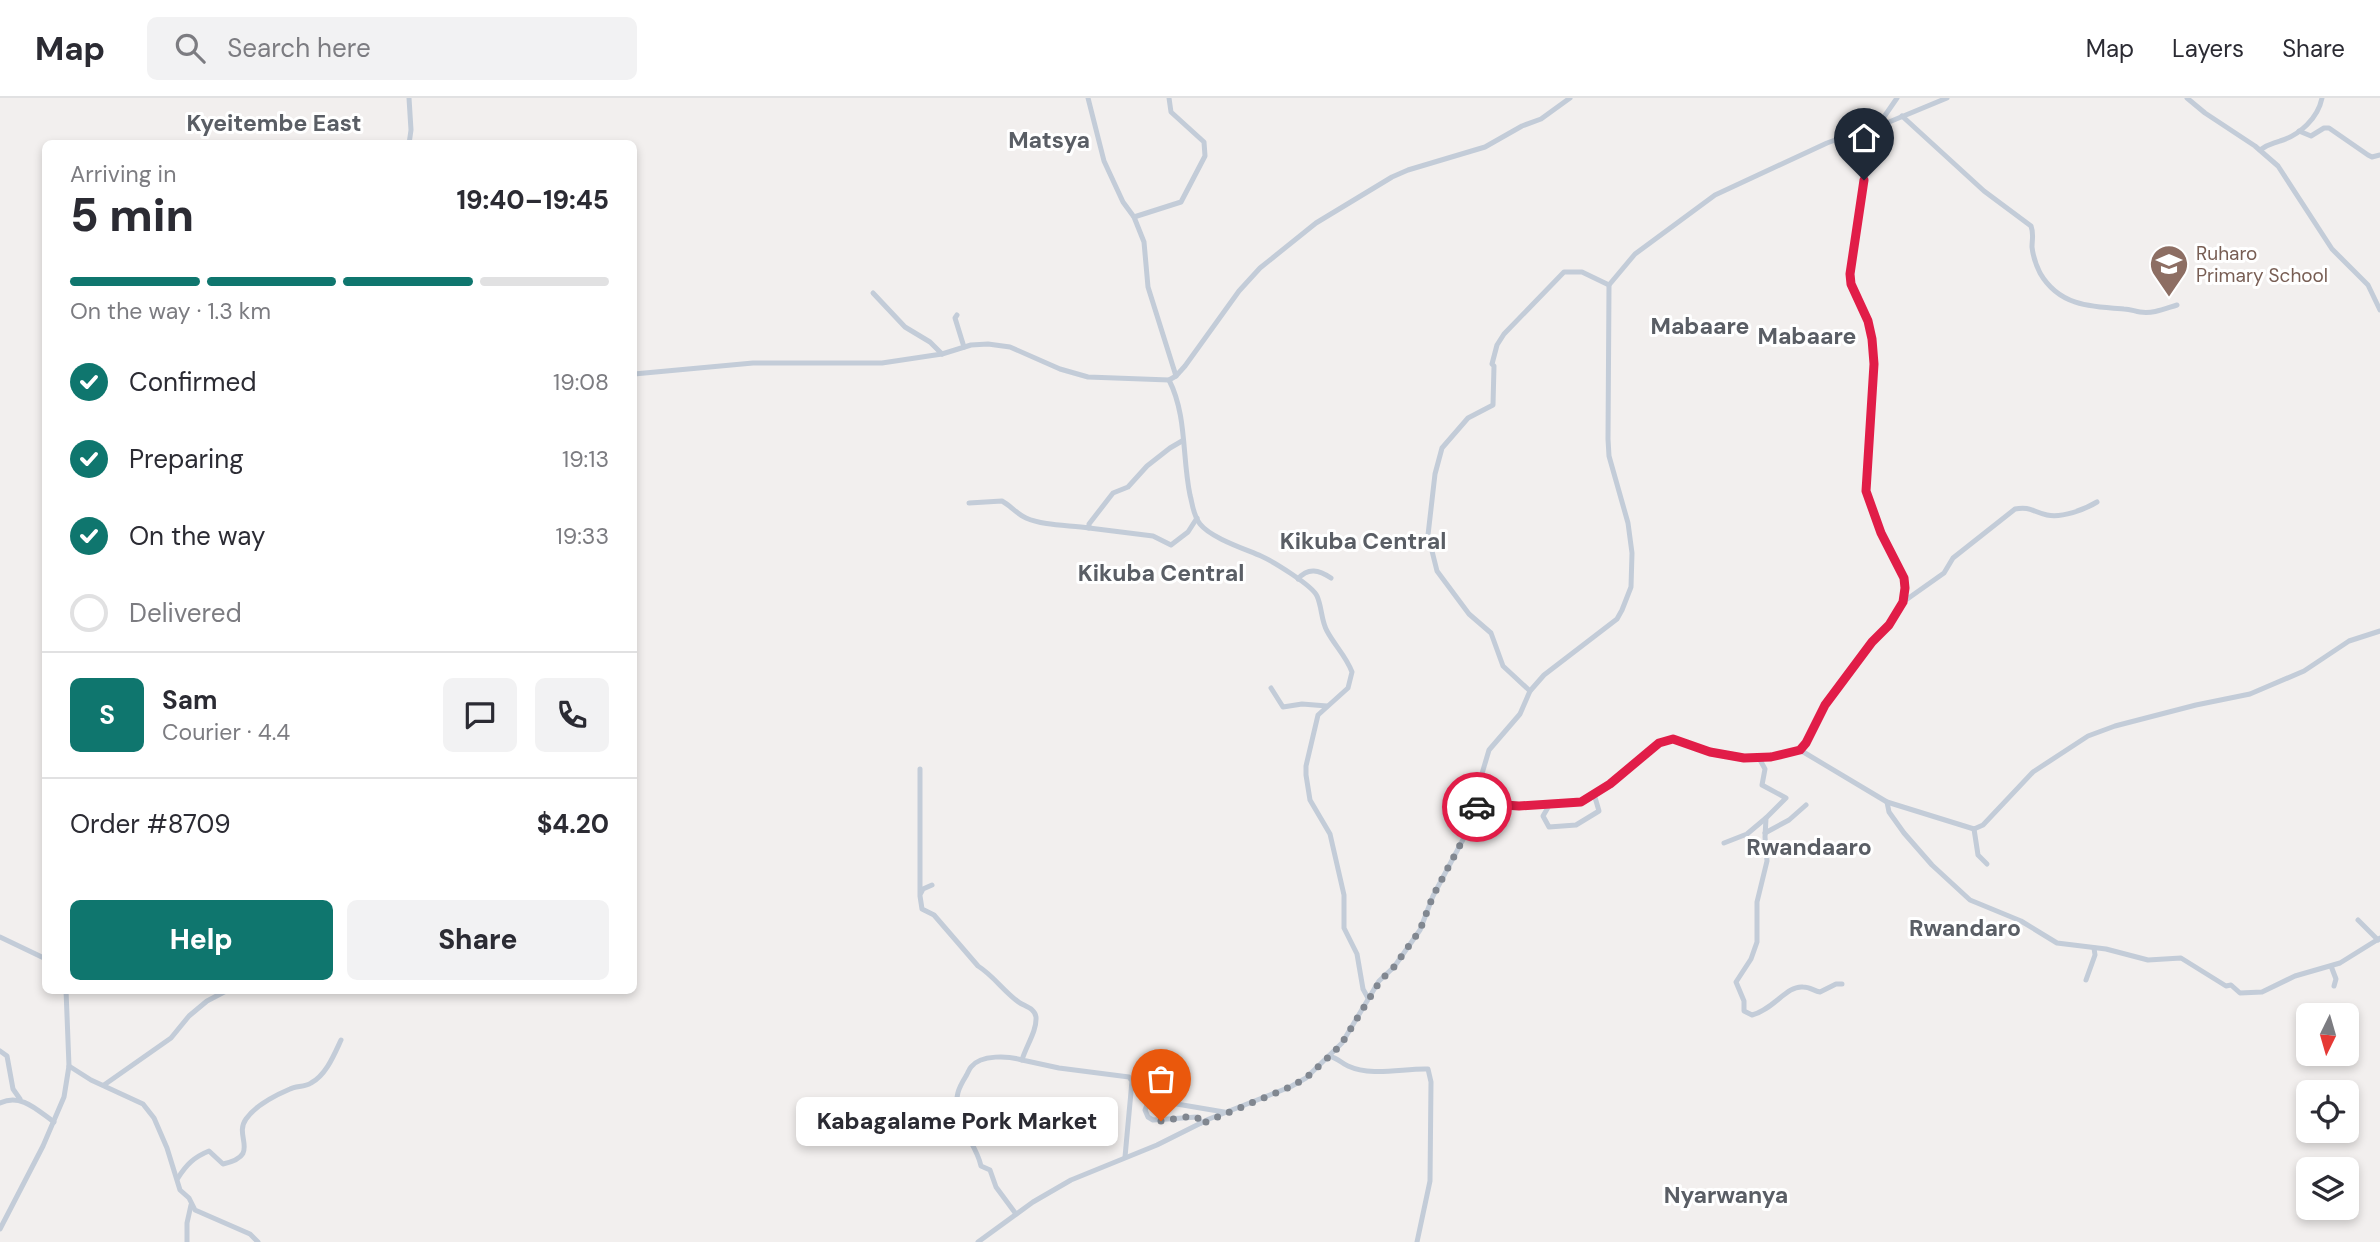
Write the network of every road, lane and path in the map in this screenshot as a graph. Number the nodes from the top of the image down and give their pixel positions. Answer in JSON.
{"nodes":[{"id":1,"x":409,"y":98,"type":"edge"},
{"id":2,"x":1088,"y":98,"type":"edge"},
{"id":3,"x":1169,"y":98,"type":"edge"},
{"id":4,"x":1570,"y":98,"type":"edge"},
{"id":5,"x":1897,"y":98,"type":"edge"},
{"id":6,"x":1947,"y":98,"type":"edge"},
{"id":7,"x":2187,"y":98,"type":"edge"},
{"id":8,"x":2322,"y":98,"type":"edge"},
{"id":9,"x":1902,"y":116,"type":"junction"},
{"id":10,"x":1877,"y":127,"type":"junction"},
{"id":11,"x":2299,"y":131,"type":"junction"},
{"id":12,"x":409,"y":140,"type":"edge"},
{"id":13,"x":2260,"y":150,"type":"junction"},
{"id":14,"x":2380,"y":155,"type":"edge"},
{"id":15,"x":1134,"y":217,"type":"junction"},
{"id":16,"x":1609,"y":285,"type":"junction"},
{"id":17,"x":873,"y":293,"type":"dead end"},
{"id":18,"x":2176,"y":305,"type":"dead end"},
{"id":19,"x":2380,"y":310,"type":"edge"},
{"id":20,"x":957,"y":315,"type":"dead end"},
{"id":21,"x":964,"y":347,"type":"junction"},
{"id":22,"x":942,"y":354,"type":"junction"},
{"id":23,"x":637,"y":374,"type":"edge"},
{"id":24,"x":1176,"y":376,"type":"junction"},
{"id":25,"x":1169,"y":380,"type":"junction"},
{"id":26,"x":1182,"y":441,"type":"junction"},
{"id":27,"x":2096,"y":502,"type":"dead end"},
{"id":28,"x":969,"y":503,"type":"dead end"},
{"id":29,"x":1197,"y":517,"type":"junction"},
{"id":30,"x":1089,"y":528,"type":"junction"},
{"id":31,"x":1331,"y":578,"type":"dead end"},
{"id":32,"x":1298,"y":579,"type":"junction"},
{"id":33,"x":1903,"y":602,"type":"junction"},
{"id":34,"x":2380,"y":631,"type":"edge"},
{"id":35,"x":1270,"y":688,"type":"dead end"},
{"id":36,"x":1530,"y":691,"type":"junction"},
{"id":37,"x":1327,"y":706,"type":"junction"},
{"id":38,"x":1800,"y":750,"type":"junction"},
{"id":39,"x":1759,"y":758,"type":"junction"},
{"id":40,"x":920,"y":769,"type":"dead end"},
{"id":41,"x":1594,"y":794,"type":"junction"},
{"id":42,"x":1887,"y":802,"type":"junction"},
{"id":43,"x":1477,"y":803,"type":"junction"},
{"id":44,"x":1550,"y":804,"type":"junction"},
{"id":45,"x":1806,"y":805,"type":"dead end"},
{"id":46,"x":1766,"y":818,"type":"junction"},
{"id":47,"x":1974,"y":829,"type":"junction"},
{"id":48,"x":1765,"y":833,"type":"junction"},
{"id":49,"x":1724,"y":843,"type":"dead end"},
{"id":50,"x":1987,"y":864,"type":"dead end"},
{"id":51,"x":932,"y":885,"type":"dead end"},
{"id":52,"x":920,"y":896,"type":"junction"},
{"id":53,"x":2358,"y":920,"type":"dead end"},
{"id":54,"x":0,"y":937,"type":"edge"},
{"id":55,"x":2379,"y":939,"type":"edge"},
{"id":56,"x":2094,"y":948,"type":"junction"},
{"id":57,"x":42,"y":958,"type":"edge"},
{"id":58,"x":2331,"y":966,"type":"junction"},
{"id":59,"x":2086,"y":980,"type":"dead end"},
{"id":60,"x":1842,"y":984,"type":"dead end"},
{"id":61,"x":2334,"y":986,"type":"dead end"},
{"id":62,"x":66,"y":994,"type":"edge"},
{"id":63,"x":221,"y":994,"type":"edge"},
{"id":64,"x":1367,"y":999,"type":"junction"},
{"id":65,"x":341,"y":1040,"type":"dead end"},
{"id":66,"x":0,"y":1051,"type":"edge"},
{"id":67,"x":1329,"y":1056,"type":"junction"},
{"id":68,"x":1023,"y":1060,"type":"junction"},
{"id":69,"x":69,"y":1066,"type":"junction"},
{"id":70,"x":104,"y":1085,"type":"junction"},
{"id":71,"x":20,"y":1099,"type":"junction"},
{"id":72,"x":0,"y":1103,"type":"edge"},
{"id":73,"x":1226,"y":1113,"type":"junction"},
{"id":74,"x":54,"y":1122,"type":"junction"},
{"id":75,"x":1201,"y":1124,"type":"junction"},
{"id":76,"x":1125,"y":1157,"type":"junction"},
{"id":77,"x":178,"y":1178,"type":"junction"},
{"id":78,"x":191,"y":1205,"type":"junction"},
{"id":79,"x":1016,"y":1214,"type":"junction"},
{"id":80,"x":0,"y":1229,"type":"edge"},
{"id":81,"x":187,"y":1242,"type":"edge"},
{"id":82,"x":258,"y":1242,"type":"edge"},
{"id":83,"x":978,"y":1242,"type":"edge"},
{"id":84,"x":1418,"y":1242,"type":"edge"}],
"edges":[{"from":1,"to":12,"type":"street"},
{"from":2,"to":15,"type":"street"},
{"from":3,"to":15,"type":"street"},
{"from":4,"to":24,"type":"street"},
{"from":5,"to":10,"type":"street"},
{"from":6,"to":9,"type":"street"},
{"from":7,"to":13,"type":"street"},
{"from":8,"to":11,"type":"street"},
{"from":9,"to":10,"type":"street"},
{"from":9,"to":18,"type":"street"},
{"from":10,"to":16,"type":"street"},
{"from":10,"to":33,"type":"street"},
{"from":11,"to":13,"type":"street"},
{"from":11,"to":14,"type":"street"},
{"from":13,"to":19,"type":"street"},
{"from":15,"to":24,"type":"street"},
{"from":16,"to":36,"type":"street"},
{"from":16,"to":36,"type":"street"},
{"from":17,"to":22,"type":"street"},
{"from":20,"to":21,"type":"street"},
{"from":21,"to":22,"type":"street"},
{"from":21,"to":25,"type":"street"},
{"from":22,"to":23,"type":"street"},
{"from":24,"to":25,"type":"street"},
{"from":25,"to":26,"type":"street"},
{"from":26,"to":29,"type":"street"},
{"from":26,"to":30,"type":"street"},
{"from":27,"to":33,"type":"street"},
{"from":28,"to":30,"type":"street"},
{"from":29,"to":30,"type":"street"},
{"from":29,"to":32,"type":"street"},
{"from":31,"to":32,"type":"street"},
{"from":32,"to":37,"type":"street"},
{"from":33,"to":38,"type":"street"},
{"from":34,"to":47,"type":"street"},
{"from":35,"to":37,"type":"street"},
{"from":36,"to":43,"type":"street"},
{"from":37,"to":64,"type":"street"},
{"from":38,"to":39,"type":"street"},
{"from":38,"to":42,"type":"street"},
{"from":39,"to":41,"type":"street"},
{"from":39,"to":46,"type":"street"},
{"from":40,"to":52,"type":"street"},
{"from":41,"to":44,"type":"street"},
{"from":41,"to":44,"type":"street"},
{"from":42,"to":47,"type":"street"},
{"from":42,"to":56,"type":"street"},
{"from":43,"to":44,"type":"street"},
{"from":43,"to":64,"type":"street"},
{"from":45,"to":48,"type":"street"},
{"from":46,"to":48,"type":"street"},
{"from":46,"to":49,"type":"street"},
{"from":47,"to":50,"type":"street"},
{"from":48,"to":60,"type":"street"},
{"from":51,"to":52,"type":"street"},
{"from":52,"to":68,"type":"street"},
{"from":53,"to":55,"type":"street"},
{"from":54,"to":57,"type":"street"},
{"from":55,"to":58,"type":"street"},
{"from":56,"to":58,"type":"street"},
{"from":56,"to":59,"type":"street"},
{"from":58,"to":61,"type":"street"},
{"from":62,"to":69,"type":"street"},
{"from":63,"to":70,"type":"street"},
{"from":64,"to":67,"type":"street"},
{"from":65,"to":77,"type":"street"},
{"from":66,"to":71,"type":"street"},
{"from":67,"to":73,"type":"street"},
{"from":67,"to":84,"type":"street"},
{"from":68,"to":76,"type":"street"},
{"from":68,"to":79,"type":"street"},
{"from":69,"to":70,"type":"street"},
{"from":69,"to":74,"type":"street"},
{"from":70,"to":77,"type":"street"},
{"from":71,"to":72,"type":"street"},
{"from":71,"to":74,"type":"street"},
{"from":73,"to":75,"type":"street"},
{"from":73,"to":75,"type":"street"},
{"from":74,"to":80,"type":"street"},
{"from":75,"to":76,"type":"street"},
{"from":76,"to":79,"type":"street"},
{"from":77,"to":78,"type":"street"},
{"from":78,"to":81,"type":"street"},
{"from":78,"to":82,"type":"street"},
{"from":79,"to":83,"type":"street"}]}
